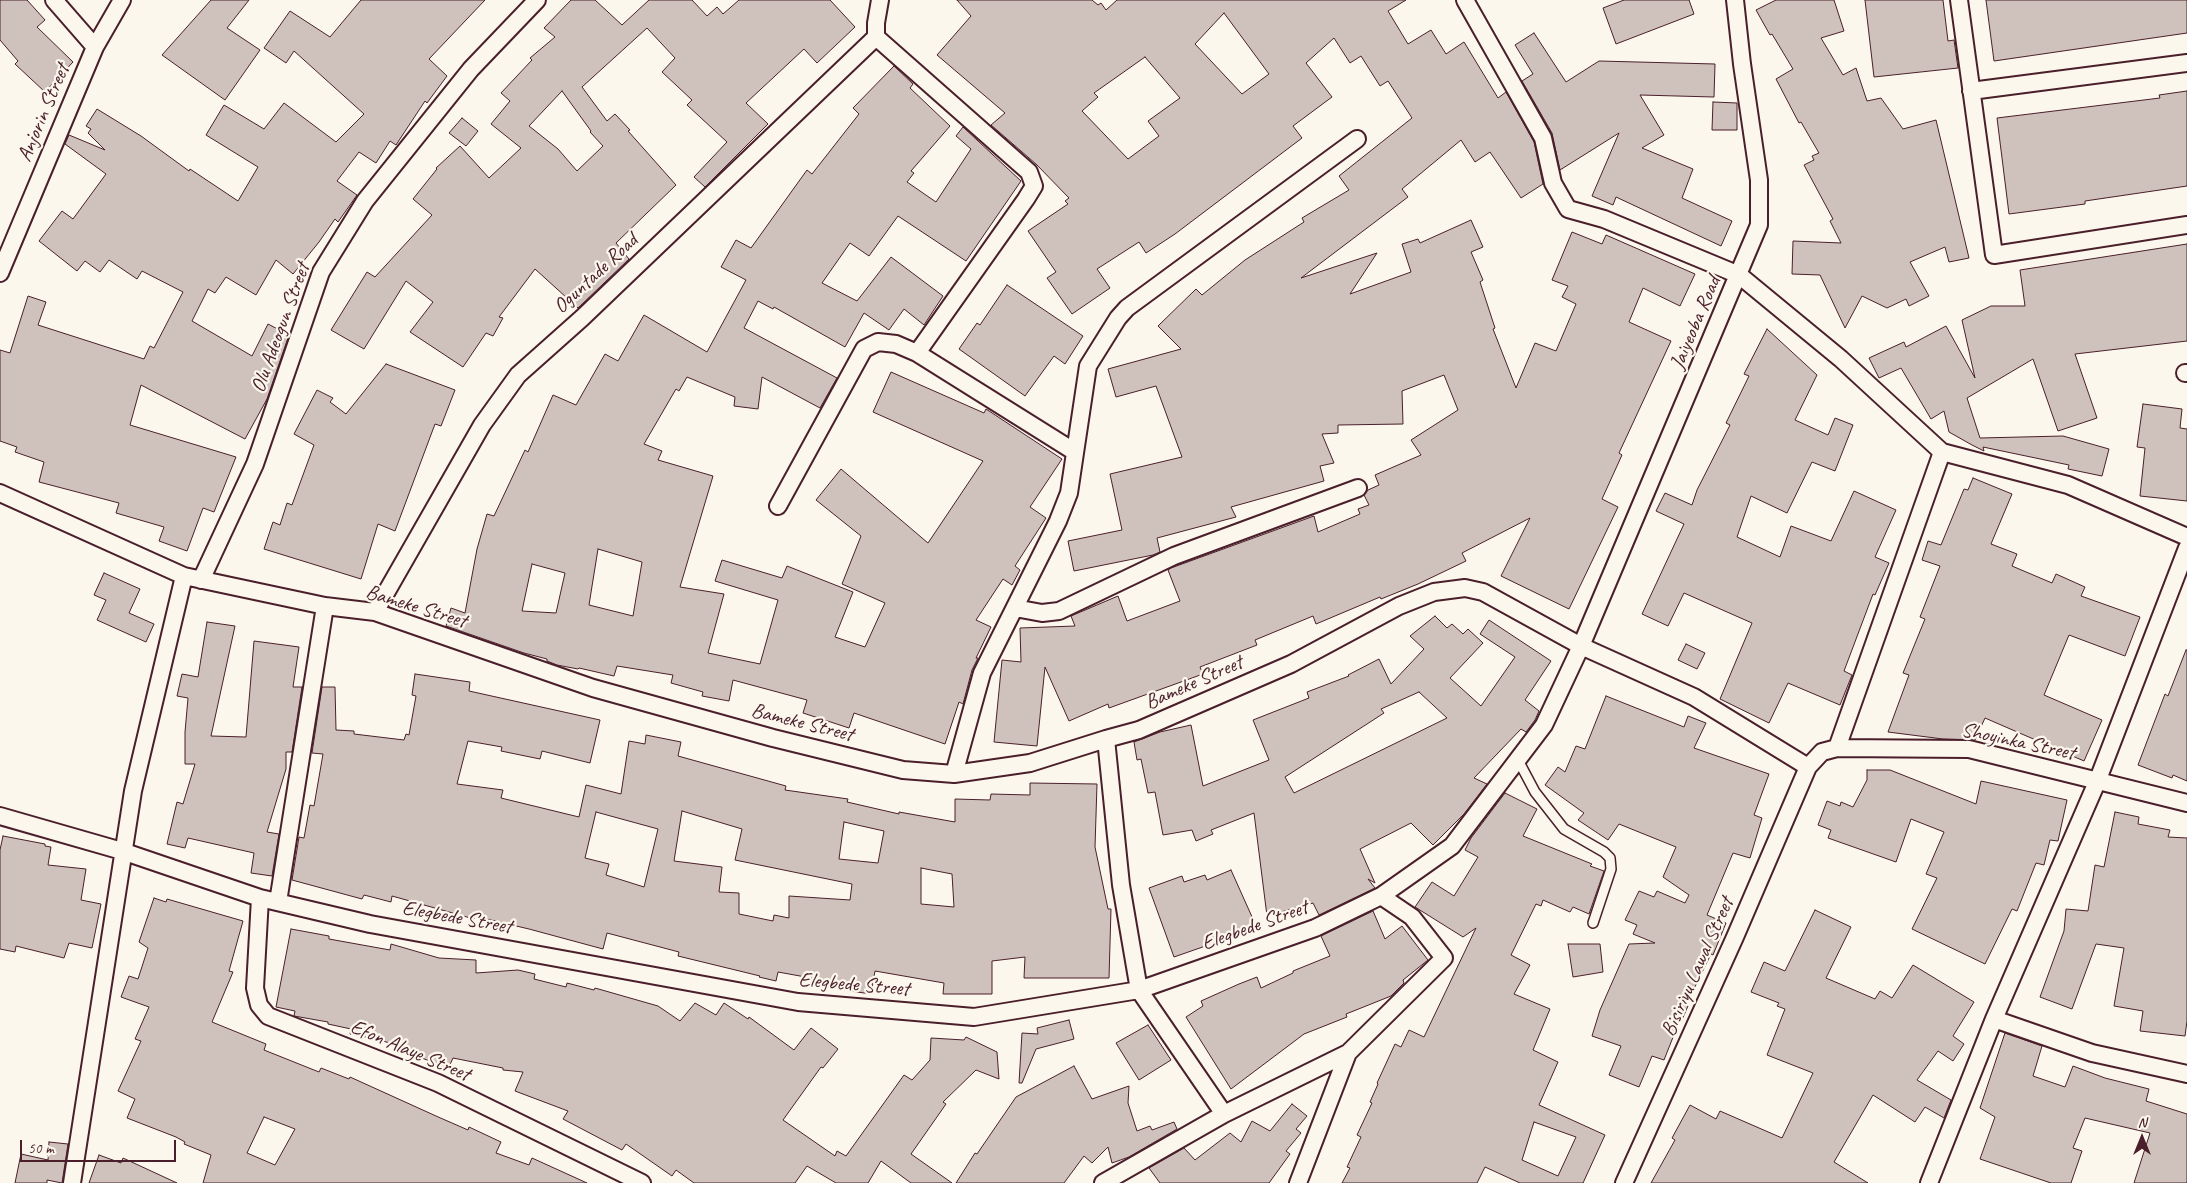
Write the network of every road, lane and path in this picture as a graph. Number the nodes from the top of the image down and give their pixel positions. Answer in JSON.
{"nodes":[{"id":1,"x":54,"y":0,"type":"edge"},
{"id":2,"x":122,"y":0,"type":"edge"},
{"id":3,"x":537,"y":0,"type":"edge"},
{"id":4,"x":880,"y":0,"type":"edge"},
{"id":5,"x":1465,"y":0,"type":"edge"},
{"id":6,"x":1735,"y":0,"type":"edge"},
{"id":7,"x":1959,"y":0,"type":"edge"},
{"id":8,"x":876,"y":38,"type":"junction"},
{"id":9,"x":96,"y":48,"type":"junction"},
{"id":10,"x":2187,"y":63,"type":"edge"},
{"id":11,"x":1971,"y":91,"type":"junction"},
{"id":12,"x":1357,"y":139,"type":"dead end"},
{"id":13,"x":2187,"y":225,"type":"edge"},
{"id":14,"x":0,"y":273,"type":"edge"},
{"id":15,"x":1739,"y":275,"type":"junction"},
{"id":16,"x":917,"y":353,"type":"junction"},
{"id":17,"x":1075,"y":452,"type":"junction"},
{"id":18,"x":1942,"y":452,"type":"junction"},
{"id":19,"x":1358,"y":488,"type":"dead end"},
{"id":20,"x":0,"y":493,"type":"edge"},
{"id":21,"x":778,"y":506,"type":"dead end"},
{"id":22,"x":2187,"y":537,"type":"edge"},
{"id":23,"x":2187,"y":548,"type":"edge"},
{"id":24,"x":184,"y":576,"type":"junction"},
{"id":25,"x":201,"y":580,"type":"junction"},
{"id":26,"x":325,"y":606,"type":"junction"},
{"id":27,"x":1015,"y":608,"type":"junction"},
{"id":28,"x":376,"y":612,"type":"junction"},
{"id":29,"x":1581,"y":646,"type":"junction"},
{"id":30,"x":1106,"y":739,"type":"junction"},
{"id":31,"x":1837,"y":748,"type":"junction"},
{"id":32,"x":1518,"y":760,"type":"junction"},
{"id":33,"x":1808,"y":766,"type":"junction"},
{"id":34,"x":954,"y":774,"type":"junction"},
{"id":35,"x":2097,"y":782,"type":"junction"},
{"id":36,"x":2187,"y":803,"type":"edge"},
{"id":37,"x":0,"y":816,"type":"edge"},
{"id":38,"x":122,"y":850,"type":"junction"},
{"id":39,"x":1381,"y":896,"type":"junction"},
{"id":40,"x":260,"y":898,"type":"junction"},
{"id":41,"x":278,"y":902,"type":"junction"},
{"id":42,"x":1593,"y":923,"type":"dead end"},
{"id":43,"x":1139,"y":990,"type":"junction"},
{"id":44,"x":1994,"y":1019,"type":"junction"},
{"id":45,"x":1348,"y":1053,"type":"junction"},
{"id":46,"x":2187,"y":1074,"type":"edge"},
{"id":47,"x":1224,"y":1114,"type":"junction"},
{"id":48,"x":72,"y":1183,"type":"edge"},
{"id":49,"x":642,"y":1183,"type":"edge"},
{"id":50,"x":1104,"y":1183,"type":"edge"},
{"id":51,"x":1298,"y":1183,"type":"edge"},
{"id":52,"x":1624,"y":1183,"type":"edge"},
{"id":53,"x":1929,"y":1183,"type":"edge"}],
"edges":[{"from":1,"to":9,"type":"street"},
{"from":2,"to":9,"type":"street","name":"Anjorin Street"},
{"from":3,"to":25,"type":"street","name":"Olu Adeogun Street"},
{"from":4,"to":8,"type":"street"},
{"from":5,"to":15,"type":"street"},
{"from":6,"to":15,"type":"street","name":"Jaiyeoba Road"},
{"from":7,"to":11,"type":"street"},
{"from":8,"to":16,"type":"street"},
{"from":8,"to":28,"type":"street","name":"Oguntade Road"},
{"from":9,"to":14,"type":"street","name":"Anjorin Street"},
{"from":10,"to":11,"type":"street"},
{"from":11,"to":13,"type":"street"},
{"from":12,"to":17,"type":"street"},
{"from":15,"to":18,"type":"street"},
{"from":15,"to":29,"type":"street","name":"Jaiyeoba Road"},
{"from":16,"to":17,"type":"street"},
{"from":16,"to":21,"type":"street"},
{"from":17,"to":27,"type":"street"},
{"from":18,"to":22,"type":"street"},
{"from":18,"to":31,"type":"street"},
{"from":19,"to":27,"type":"street"},
{"from":20,"to":24,"type":"street","name":"Bameke Street"},
{"from":23,"to":35,"type":"street"},
{"from":24,"to":25,"type":"street","name":"Bameke Street"},
{"from":24,"to":38,"type":"street"},
{"from":25,"to":26,"type":"street","name":"Bameke Street"},
{"from":26,"to":28,"type":"street","name":"Bameke Street"},
{"from":26,"to":41,"type":"street"},
{"from":27,"to":34,"type":"street"},
{"from":28,"to":34,"type":"street","name":"Bameke Street"},
{"from":29,"to":30,"type":"street","name":"Bameke Street"},
{"from":29,"to":32,"type":"street","name":"Elegbede Street"},
{"from":29,"to":33,"type":"street","name":"Bameke Street"},
{"from":30,"to":34,"type":"street","name":"Bameke Street"},
{"from":30,"to":43,"type":"street"},
{"from":31,"to":33,"type":"street"},
{"from":31,"to":35,"type":"street","name":"Shoyinka Street"},
{"from":32,"to":39,"type":"street","name":"Elegbede Street"},
{"from":32,"to":42,"type":"lane"},
{"from":33,"to":52,"type":"street","name":"Bisiriyu Lawal Street"},
{"from":35,"to":36,"type":"street","name":"Shoyinka Street"},
{"from":35,"to":44,"type":"street"},
{"from":37,"to":38,"type":"street","name":"Elegbede Street"},
{"from":38,"to":40,"type":"street","name":"Elegbede Street"},
{"from":38,"to":48,"type":"street"},
{"from":39,"to":43,"type":"street","name":"Elegbede Street"},
{"from":39,"to":45,"type":"street"},
{"from":40,"to":41,"type":"street","name":"Elegbede Street"},
{"from":40,"to":49,"type":"street","name":"Efon Alaye Street"},
{"from":41,"to":43,"type":"street","name":"Elegbede Street"},
{"from":43,"to":47,"type":"street"},
{"from":44,"to":46,"type":"street"},
{"from":44,"to":53,"type":"street"},
{"from":45,"to":47,"type":"street"},
{"from":45,"to":51,"type":"street"},
{"from":47,"to":50,"type":"street"}]}
